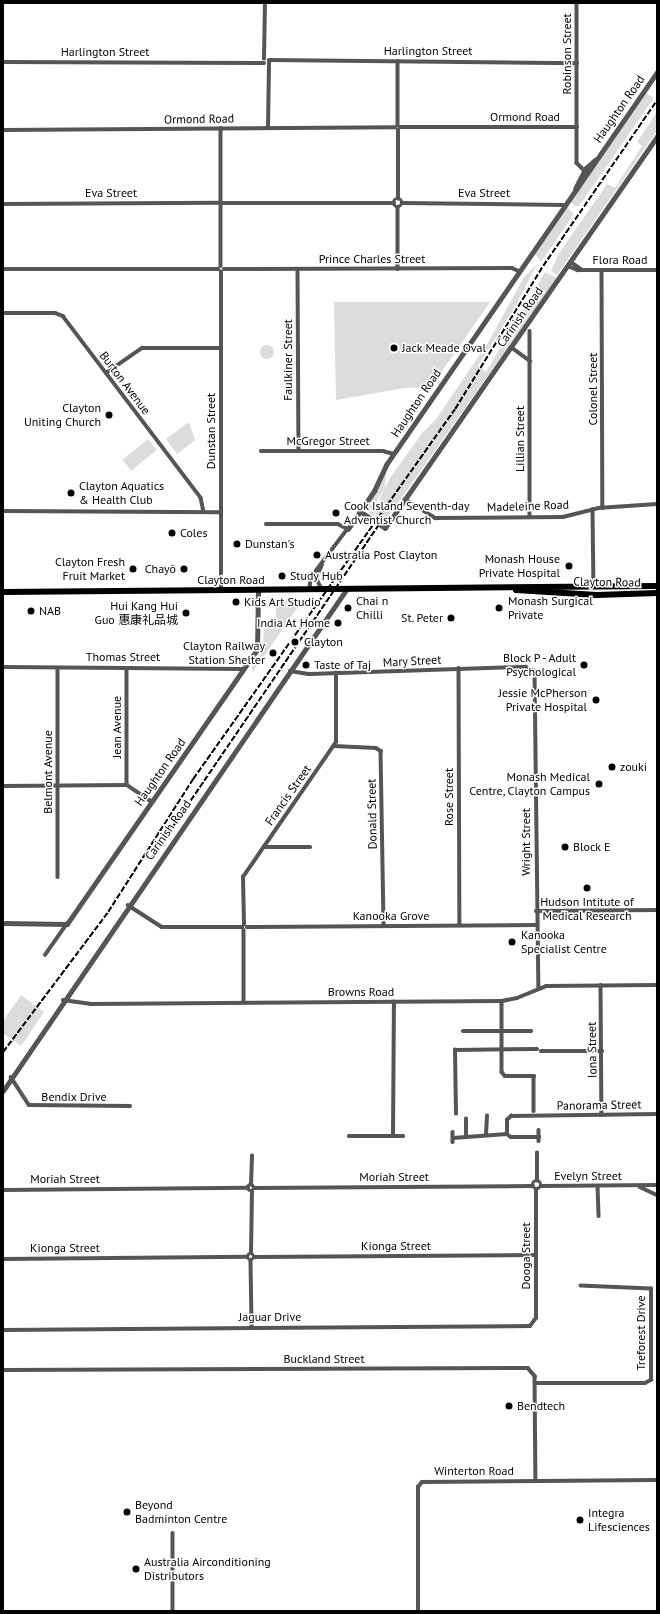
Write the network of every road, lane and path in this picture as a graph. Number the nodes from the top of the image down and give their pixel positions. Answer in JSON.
{"nodes":[{"id":1,"x":265,"y":3,"type":"edge"},
{"id":2,"x":577,"y":3,"type":"edge"},
{"id":3,"x":266,"y":61,"type":"junction"},
{"id":4,"x":398,"y":61,"type":"junction"},
{"id":5,"x":3,"y":62,"type":"edge"},
{"id":6,"x":577,"y":63,"type":"junction"},
{"id":7,"x":657,"y":72,"type":"edge"},
{"id":8,"x":398,"y":127,"type":"junction"},
{"id":9,"x":577,"y":127,"type":"junction"},
{"id":10,"x":220,"y":128,"type":"junction"},
{"id":11,"x":268,"y":128,"type":"junction"},
{"id":12,"x":3,"y":130,"type":"edge"},
{"id":13,"x":657,"y":136,"type":"edge"},
{"id":14,"x":586,"y":171,"type":"junction"},
{"id":15,"x":398,"y":199,"type":"junction"},
{"id":16,"x":221,"y":203,"type":"junction"},
{"id":17,"x":394,"y":203,"type":"junction"},
{"id":18,"x":402,"y":203,"type":"junction"},
{"id":19,"x":3,"y":204,"type":"edge"},
{"id":20,"x":565,"y":205,"type":"junction"},
{"id":21,"x":398,"y":207,"type":"junction"},
{"id":22,"x":569,"y":264,"type":"junction"},
{"id":23,"x":3,"y":269,"type":"edge"},
{"id":24,"x":221,"y":269,"type":"junction"},
{"id":25,"x":298,"y":269,"type":"junction"},
{"id":26,"x":398,"y":269,"type":"junction"},
{"id":27,"x":602,"y":270,"type":"junction"},
{"id":28,"x":657,"y":270,"type":"edge"},
{"id":29,"x":519,"y":271,"type":"junction"},
{"id":30,"x":3,"y":313,"type":"edge"},
{"id":31,"x":530,"y":332,"type":"dead end"},
{"id":32,"x":511,"y":347,"type":"junction"},
{"id":33,"x":221,"y":348,"type":"junction"},
{"id":34,"x":530,"y":361,"type":"junction"},
{"id":35,"x":106,"y":373,"type":"junction"},
{"id":36,"x":262,"y":451,"type":"dead end"},
{"id":37,"x":299,"y":451,"type":"junction"},
{"id":38,"x":394,"y":454,"type":"junction"},
{"id":39,"x":405,"y":498,"type":"junction"},
{"id":40,"x":657,"y":504,"type":"edge"},
{"id":41,"x":603,"y":508,"type":"junction"},
{"id":42,"x":593,"y":509,"type":"junction"},
{"id":43,"x":3,"y":511,"type":"edge"},
{"id":44,"x":360,"y":511,"type":"junction"},
{"id":45,"x":204,"y":512,"type":"junction"},
{"id":46,"x":220,"y":512,"type":"junction"},
{"id":47,"x":530,"y":517,"type":"junction"},
{"id":48,"x":266,"y":524,"type":"dead end"},
{"id":49,"x":348,"y":529,"type":"junction"},
{"id":50,"x":322,"y":564,"type":"junction"},
{"id":51,"x":594,"y":586,"type":"junction"},
{"id":52,"x":657,"y":586,"type":"edge"},
{"id":53,"x":508,"y":589,"type":"junction"},
{"id":54,"x":258,"y":590,"type":"junction"},
{"id":55,"x":310,"y":590,"type":"junction"},
{"id":56,"x":325,"y":590,"type":"junction"},
{"id":57,"x":346,"y":590,"type":"junction"},
{"id":58,"x":221,"y":591,"type":"junction"},
{"id":59,"x":4,"y":592,"type":"edge"},
{"id":60,"x":657,"y":593,"type":"edge"},
{"id":61,"x":3,"y":667,"type":"edge"},
{"id":62,"x":58,"y":668,"type":"junction"},
{"id":63,"x":127,"y":668,"type":"junction"},
{"id":64,"x":459,"y":668,"type":"junction"},
{"id":65,"x":243,"y":669,"type":"junction"},
{"id":66,"x":290,"y":671,"type":"junction"},
{"id":67,"x":535,"y":672,"type":"joint"},
{"id":68,"x":336,"y":673,"type":"junction"},
{"id":69,"x":334,"y":746,"type":"junction"},
{"id":70,"x":127,"y":785,"type":"junction"},
{"id":71,"x":3,"y":786,"type":"edge"},
{"id":72,"x":58,"y":786,"type":"junction"},
{"id":73,"x":152,"y":802,"type":"junction"},
{"id":74,"x":264,"y":847,"type":"junction"},
{"id":75,"x":310,"y":847,"type":"dead end"},
{"id":76,"x":58,"y":877,"type":"dead end"},
{"id":77,"x":128,"y":905,"type":"junction"},
{"id":78,"x":657,"y":910,"type":"edge"},
{"id":79,"x":536,"y":911,"type":"junction"},
{"id":80,"x":3,"y":923,"type":"edge"},
{"id":81,"x":67,"y":924,"type":"junction"},
{"id":82,"x":460,"y":925,"type":"junction"},
{"id":83,"x":536,"y":925,"type":"junction"},
{"id":84,"x":384,"y":926,"type":"junction"},
{"id":85,"x":244,"y":927,"type":"junction"},
{"id":86,"x":45,"y":956,"type":"dead end"},
{"id":87,"x":601,"y":985,"type":"junction"},
{"id":88,"x":657,"y":985,"type":"edge"},
{"id":89,"x":539,"y":987,"type":"junction"},
{"id":90,"x":63,"y":1000,"type":"junction"},
{"id":91,"x":502,"y":1001,"type":"junction"},
{"id":92,"x":244,"y":1002,"type":"junction"},
{"id":93,"x":394,"y":1002,"type":"junction"},
{"id":94,"x":531,"y":1030,"type":"dead end"},
{"id":95,"x":463,"y":1031,"type":"dead end"},
{"id":96,"x":502,"y":1032,"type":"junction"},
{"id":97,"x":537,"y":1048,"type":"dead end"},
{"id":98,"x":502,"y":1050,"type":"junction"},
{"id":99,"x":602,"y":1051,"type":"junction"},
{"id":100,"x":541,"y":1052,"type":"dead end"},
{"id":101,"x":11,"y":1076,"type":"junction"},
{"id":102,"x":5,"y":1082,"type":"edge"},
{"id":103,"x":3,"y":1091,"type":"edge"},
{"id":104,"x":130,"y":1106,"type":"dead end"},
{"id":105,"x":534,"y":1110,"type":"dead end"},
{"id":106,"x":456,"y":1114,"type":"dead end"},
{"id":107,"x":657,"y":1114,"type":"edge"},
{"id":108,"x":602,"y":1115,"type":"junction"},
{"id":109,"x":487,"y":1116,"type":"dead end"},
{"id":110,"x":466,"y":1119,"type":"dead end"},
{"id":111,"x":538,"y":1130,"type":"dead end"},
{"id":112,"x":453,"y":1132,"type":"dead end"},
{"id":113,"x":507,"y":1134,"type":"junction"},
{"id":114,"x":486,"y":1135,"type":"junction"},
{"id":115,"x":349,"y":1136,"type":"dead end"},
{"id":116,"x":393,"y":1136,"type":"junction"},
{"id":117,"x":402,"y":1136,"type":"dead end"},
{"id":118,"x":466,"y":1137,"type":"junction"},
{"id":119,"x":537,"y":1153,"type":"dead end"},
{"id":120,"x":252,"y":1156,"type":"dead end"},
{"id":121,"x":537,"y":1181,"type":"junction"},
{"id":122,"x":251,"y":1185,"type":"junction"},
{"id":123,"x":657,"y":1185,"type":"edge"},
{"id":124,"x":533,"y":1186,"type":"junction"},
{"id":125,"x":541,"y":1186,"type":"junction"},
{"id":126,"x":598,"y":1186,"type":"junction"},
{"id":127,"x":635,"y":1186,"type":"junction"},
{"id":128,"x":248,"y":1188,"type":"junction"},
{"id":129,"x":255,"y":1188,"type":"junction"},
{"id":130,"x":3,"y":1190,"type":"edge"},
{"id":131,"x":536,"y":1190,"type":"junction"},
{"id":132,"x":252,"y":1192,"type":"junction"},
{"id":133,"x":657,"y":1195,"type":"edge"},
{"id":134,"x":599,"y":1216,"type":"dead end"},
{"id":135,"x":251,"y":1253,"type":"junction"},
{"id":136,"x":536,"y":1255,"type":"junction"},
{"id":137,"x":247,"y":1257,"type":"junction"},
{"id":138,"x":255,"y":1257,"type":"junction"},
{"id":139,"x":3,"y":1259,"type":"edge"},
{"id":140,"x":251,"y":1261,"type":"junction"},
{"id":141,"x":581,"y":1286,"type":"dead end"},
{"id":142,"x":535,"y":1322,"type":"joint"},
{"id":143,"x":252,"y":1327,"type":"junction"},
{"id":144,"x":3,"y":1330,"type":"edge"},
{"id":145,"x":3,"y":1370,"type":"edge"},
{"id":146,"x":535,"y":1383,"type":"junction"},
{"id":147,"x":657,"y":1480,"type":"edge"},
{"id":148,"x":536,"y":1481,"type":"junction"},
{"id":149,"x":173,"y":1533,"type":"dead end"},
{"id":150,"x":173,"y":1611,"type":"edge"},
{"id":151,"x":418,"y":1611,"type":"edge"}],
"edges":[{"from":1,"to":3,"type":"street"},
{"from":2,"to":6,"type":"street","name":"Robinson Street"},
{"from":3,"to":4,"type":"street","name":"Harlington Street"},
{"from":3,"to":5,"type":"street","name":"Harlington Street"},
{"from":3,"to":11,"type":"street"},
{"from":4,"to":6,"type":"street","name":"Harlington Street"},
{"from":4,"to":8,"type":"street"},
{"from":6,"to":9,"type":"street","name":"Robinson Street"},
{"from":7,"to":14,"type":"street","name":"Haughton Road"},
{"from":8,"to":9,"type":"street","name":"Ormond Road"},
{"from":8,"to":11,"type":"street","name":"Ormond Road"},
{"from":8,"to":15,"type":"street"},
{"from":9,"to":14,"type":"street","name":"Robinson Street"},
{"from":10,"to":11,"type":"street","name":"Ormond Road"},
{"from":10,"to":12,"type":"street","name":"Ormond Road"},
{"from":10,"to":16,"type":"street","name":"Dunstan Street"},
{"from":13,"to":22,"type":"street","name":"Carinish Road"},
{"from":14,"to":20,"type":"street","name":"Haughton Road"},
{"from":15,"to":17,"type":"street"},
{"from":15,"to":18,"type":"street"},
{"from":16,"to":17,"type":"street","name":"Eva Street"},
{"from":16,"to":19,"type":"street","name":"Eva Street"},
{"from":16,"to":24,"type":"street","name":"Dunstan Street"},
{"from":17,"to":21,"type":"street"},
{"from":18,"to":20,"type":"street","name":"Eva Street"},
{"from":18,"to":21,"type":"street"},
{"from":20,"to":29,"type":"street","name":"Haughton Road"},
{"from":21,"to":26,"type":"street"},
{"from":22,"to":27,"type":"street","name":"Flora Road"},
{"from":22,"to":32,"type":"street","name":"Carinish Road"},
{"from":23,"to":24,"type":"street","name":"Prince Charles Street"},
{"from":24,"to":25,"type":"street","name":"Prince Charles Street"},
{"from":24,"to":33,"type":"street","name":"Dunstan Street"},
{"from":25,"to":26,"type":"street","name":"Prince Charles Street"},
{"from":25,"to":37,"type":"street","name":"Faulkiner Street"},
{"from":26,"to":29,"type":"street","name":"Prince Charles Street"},
{"from":27,"to":28,"type":"street","name":"Flora Road"},
{"from":27,"to":41,"type":"street","name":"Colonel Street"},
{"from":29,"to":38,"type":"street","name":"Haughton Road"},
{"from":30,"to":35,"type":"street","name":"Burton Avenue"},
{"from":31,"to":34,"type":"street","name":"Lillian Street"},
{"from":32,"to":34,"type":"street"},
{"from":32,"to":39,"type":"street","name":"Carinish Road"},
{"from":33,"to":35,"type":"street"},
{"from":33,"to":46,"type":"street","name":"Dunstan Street"},
{"from":34,"to":47,"type":"street","name":"Lillian Street"},
{"from":35,"to":45,"type":"street","name":"Burton Avenue"},
{"from":36,"to":37,"type":"street","name":"McGregor Street"},
{"from":37,"to":38,"type":"street","name":"McGregor Street"},
{"from":38,"to":44,"type":"street","name":"Haughton Road"},
{"from":39,"to":44,"type":"street","name":"Carinish Road"},
{"from":39,"to":47,"type":"street","name":"Madeleine Road"},
{"from":40,"to":41,"type":"street","name":"Madeleine Road"},
{"from":41,"to":42,"type":"street","name":"Madeleine Road"},
{"from":42,"to":47,"type":"street","name":"Madeleine Road"},
{"from":42,"to":51,"type":"street"},
{"from":43,"to":45,"type":"street"},
{"from":44,"to":49,"type":"street","name":"Haughton Road"},
{"from":45,"to":46,"type":"street"},
{"from":46,"to":58,"type":"street","name":"Dunstan Street"},
{"from":48,"to":49,"type":"street"},
{"from":49,"to":50,"type":"street","name":"Haughton Road"},
{"from":50,"to":55,"type":"street","name":"Haughton Road"},
{"from":50,"to":56,"type":"street"},
{"from":51,"to":52,"type":"main road","name":"Clayton Road"},
{"from":51,"to":53,"type":"main road","name":"Clayton Road"},
{"from":53,"to":57,"type":"main road","name":"Clayton Road"},
{"from":53,"to":60,"type":"main road","name":"Clayton Road"},
{"from":54,"to":55,"type":"main road","name":"Clayton Road"},
{"from":54,"to":58,"type":"main road","name":"Clayton Road"},
{"from":54,"to":65,"type":"street","name":"Haughton Road"},
{"from":55,"to":56,"type":"main road","name":"Clayton Road"},
{"from":56,"to":57,"type":"main road","name":"Clayton Road"},
{"from":57,"to":66,"type":"street","name":"Carinish Road"},
{"from":58,"to":59,"type":"main road","name":"Clayton Road"},
{"from":61,"to":62,"type":"street","name":"Thomas Street"},
{"from":62,"to":63,"type":"street","name":"Thomas Street"},
{"from":62,"to":72,"type":"street","name":"Belmont Avenue"},
{"from":63,"to":65,"type":"street","name":"Thomas Street"},
{"from":63,"to":70,"type":"street","name":"Jean Avenue"},
{"from":64,"to":67,"type":"street","name":"Mary Street"},
{"from":64,"to":68,"type":"street","name":"Mary Street"},
{"from":64,"to":82,"type":"street","name":"Rose Street"},
{"from":65,"to":73,"type":"street","name":"Haughton Road"},
{"from":66,"to":68,"type":"street","name":"Mary Street"},
{"from":66,"to":77,"type":"street","name":"Carinish Road"},
{"from":67,"to":79,"type":"street","name":"Wright Street"},
{"from":68,"to":69,"type":"street","name":"Francis Street"},
{"from":69,"to":74,"type":"street","name":"Francis Street"},
{"from":69,"to":84,"type":"street","name":"Donald Street"},
{"from":70,"to":72,"type":"street"},
{"from":70,"to":73,"type":"street"},
{"from":71,"to":72,"type":"street"},
{"from":72,"to":76,"type":"street","name":"Belmont Avenue"},
{"from":73,"to":81,"type":"street","name":"Haughton Road"},
{"from":74,"to":75,"type":"street"},
{"from":74,"to":85,"type":"street","name":"Francis Street"},
{"from":77,"to":85,"type":"street","name":"Kanooka Grove"},
{"from":77,"to":90,"type":"street","name":"Carinish Road"},
{"from":78,"to":79,"type":"street"},
{"from":79,"to":83,"type":"street","name":"Wright Street"},
{"from":80,"to":81,"type":"street"},
{"from":81,"to":86,"type":"street","name":"Haughton Road"},
{"from":82,"to":83,"type":"street","name":"Kanooka Grove"},
{"from":82,"to":84,"type":"street","name":"Kanooka Grove"},
{"from":83,"to":89,"type":"street","name":"Wright Street"},
{"from":84,"to":85,"type":"street","name":"Kanooka Grove"},
{"from":85,"to":92,"type":"street","name":"Francis Street"},
{"from":87,"to":88,"type":"street","name":"Browns Road"},
{"from":87,"to":89,"type":"street","name":"Browns Road"},
{"from":87,"to":99,"type":"street","name":"Iona Street"},
{"from":89,"to":91,"type":"street","name":"Browns Road"},
{"from":90,"to":92,"type":"street","name":"Browns Road"},
{"from":90,"to":101,"type":"street","name":"Carinish Road"},
{"from":91,"to":93,"type":"street","name":"Browns Road"},
{"from":91,"to":96,"type":"street"},
{"from":92,"to":93,"type":"street","name":"Browns Road"},
{"from":93,"to":116,"type":"street"},
{"from":94,"to":96,"type":"street"},
{"from":95,"to":96,"type":"street"},
{"from":96,"to":98,"type":"street"},
{"from":97,"to":98,"type":"street"},
{"from":98,"to":105,"type":"street"},
{"from":98,"to":106,"type":"street"},
{"from":99,"to":100,"type":"street"},
{"from":99,"to":108,"type":"street","name":"Iona Street"},
{"from":101,"to":102,"type":"street","name":"Carinish Road"},
{"from":101,"to":104,"type":"street","name":"Bendix Drive"},
{"from":102,"to":103,"type":"street","name":"Carinish Road"},
{"from":107,"to":108,"type":"street","name":"Panorama Street"},
{"from":108,"to":113,"type":"street","name":"Panorama Street"},
{"from":109,"to":114,"type":"street"},
{"from":110,"to":118,"type":"street"},
{"from":111,"to":113,"type":"street"},
{"from":112,"to":118,"type":"street"},
{"from":113,"to":114,"type":"street"},
{"from":114,"to":118,"type":"street"},
{"from":115,"to":116,"type":"street"},
{"from":116,"to":117,"type":"street"},
{"from":119,"to":121,"type":"street"},
{"from":120,"to":122,"type":"street"},
{"from":121,"to":124,"type":"street"},
{"from":121,"to":125,"type":"street"},
{"from":122,"to":128,"type":"street"},
{"from":122,"to":129,"type":"street"},
{"from":123,"to":127,"type":"street","name":"Evelyn Street"},
{"from":124,"to":129,"type":"street","name":"Moriah Street"},
{"from":124,"to":131,"type":"street"},
{"from":125,"to":126,"type":"street","name":"Evelyn Street"},
{"from":125,"to":131,"type":"street"},
{"from":126,"to":127,"type":"street","name":"Evelyn Street"},
{"from":126,"to":134,"type":"street"},
{"from":127,"to":133,"type":"street","name":"Evelyn Street"},
{"from":128,"to":130,"type":"street","name":"Moriah Street"},
{"from":128,"to":132,"type":"street"},
{"from":129,"to":132,"type":"street"},
{"from":131,"to":136,"type":"street","name":"Dooga Street"},
{"from":132,"to":135,"type":"street"},
{"from":135,"to":137,"type":"street"},
{"from":135,"to":138,"type":"street"},
{"from":136,"to":138,"type":"street","name":"Kionga Street"},
{"from":136,"to":142,"type":"street","name":"Dooga Street"},
{"from":137,"to":139,"type":"street","name":"Kionga Street"},
{"from":137,"to":140,"type":"street"},
{"from":138,"to":140,"type":"street"},
{"from":140,"to":143,"type":"street"},
{"from":141,"to":146,"type":"street","name":"Treforest Drive"},
{"from":142,"to":143,"type":"street","name":"Jaguar Drive"},
{"from":143,"to":144,"type":"street","name":"Jaguar Drive"},
{"from":145,"to":146,"type":"street","name":"Buckland Street"},
{"from":146,"to":148,"type":"street"},
{"from":147,"to":148,"type":"street","name":"Winterton Road"},
{"from":148,"to":151,"type":"street","name":"Winterton Road"},
{"from":149,"to":150,"type":"street"}]}
